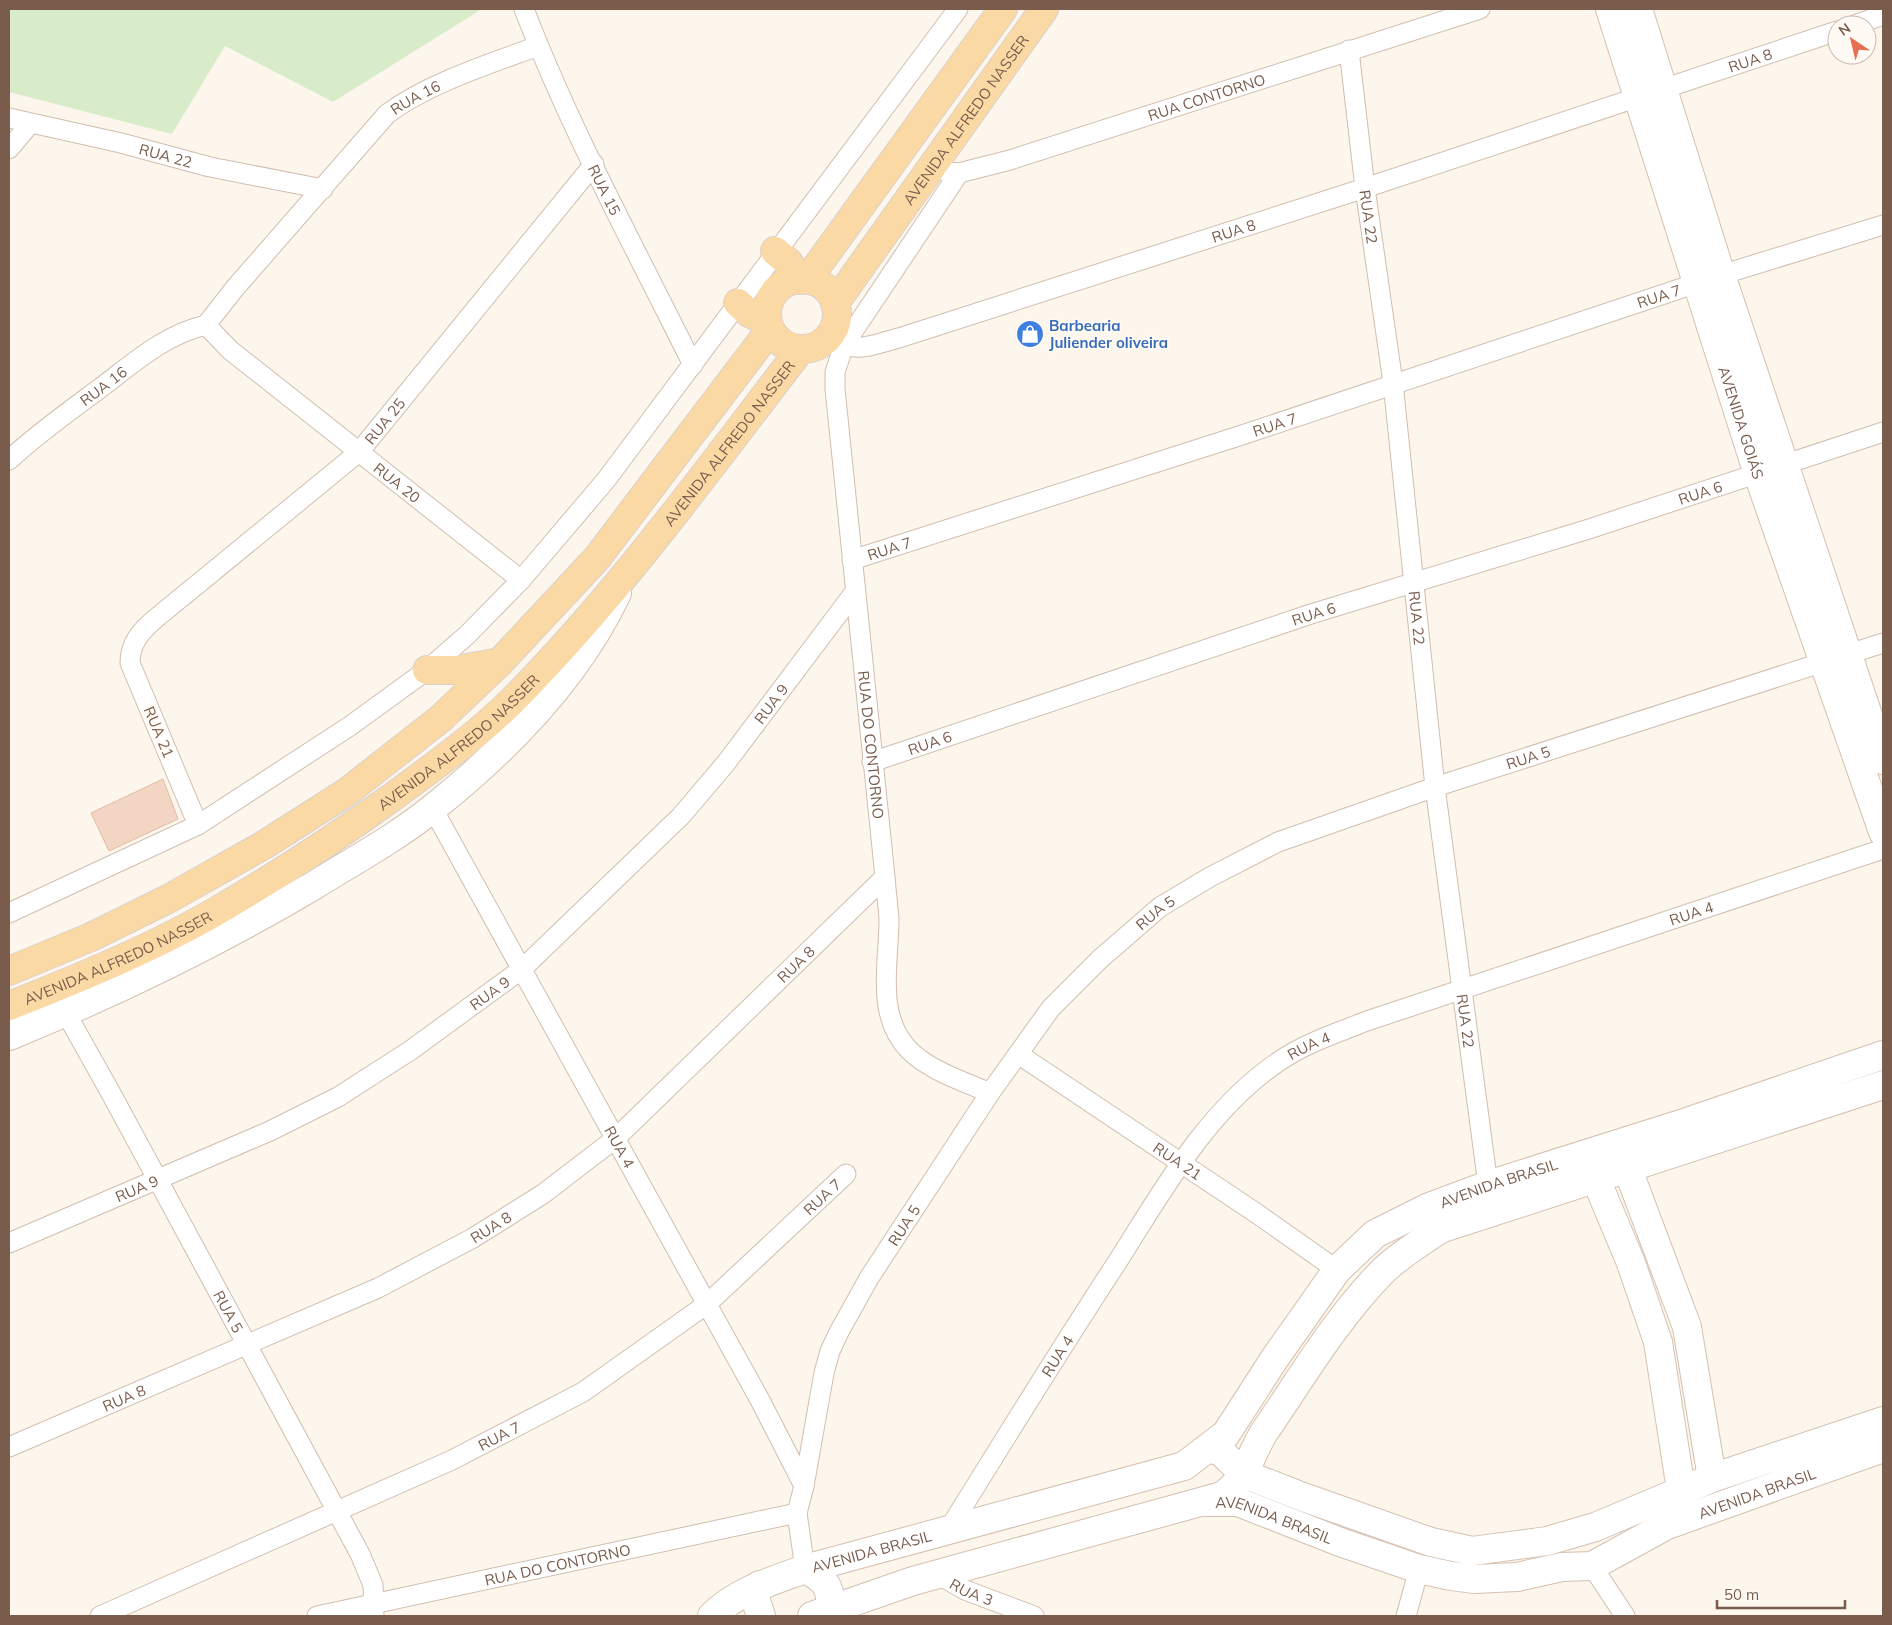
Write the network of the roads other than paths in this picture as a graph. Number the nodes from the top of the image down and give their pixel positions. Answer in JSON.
{"nodes":[{"id":1,"x":524,"y":9,"type":"edge"},
{"id":2,"x":958,"y":9,"type":"edge"},
{"id":3,"x":1003,"y":9,"type":"edge"},
{"id":4,"x":1044,"y":9,"type":"edge"},
{"id":5,"x":1480,"y":9,"type":"edge"},
{"id":6,"x":1610,"y":9,"type":"edge"},
{"id":7,"x":1638,"y":9,"type":"edge"},
{"id":8,"x":1827,"y":35,"type":"edge"},
{"id":9,"x":538,"y":46,"type":"junction"},
{"id":10,"x":1349,"y":50,"type":"junction"},
{"id":11,"x":1650,"y":94,"type":"junction"},
{"id":12,"x":9,"y":118,"type":"edge"},
{"id":13,"x":30,"y":124,"type":"junction"},
{"id":14,"x":9,"y":149,"type":"edge"},
{"id":15,"x":594,"y":164,"type":"junction"},
{"id":16,"x":931,"y":168,"type":"junction"},
{"id":17,"x":958,"y":173,"type":"junction"},
{"id":18,"x":1365,"y":188,"type":"junction"},
{"id":19,"x":323,"y":189,"type":"junction"},
{"id":20,"x":1883,"y":225,"type":"edge"},
{"id":21,"x":775,"y":251,"type":"junction"},
{"id":22,"x":1721,"y":275,"type":"junction"},
{"id":23,"x":804,"y":280,"type":"junction"},
{"id":24,"x":1696,"y":284,"type":"junction"},
{"id":25,"x":738,"y":303,"type":"junction"},
{"id":26,"x":835,"y":303,"type":"junction"},
{"id":27,"x":206,"y":325,"type":"junction"},
{"id":28,"x":769,"y":325,"type":"junction"},
{"id":29,"x":836,"y":340,"type":"junction"},
{"id":30,"x":800,"y":349,"type":"junction"},
{"id":31,"x":693,"y":365,"type":"junction"},
{"id":32,"x":1393,"y":383,"type":"junction"},
{"id":33,"x":1883,"y":432,"type":"edge"},
{"id":34,"x":359,"y":452,"type":"junction"},
{"id":35,"x":9,"y":460,"type":"edge"},
{"id":36,"x":1784,"y":466,"type":"junction"},
{"id":37,"x":1758,"y":474,"type":"junction"},
{"id":38,"x":852,"y":560,"type":"junction"},
{"id":39,"x":625,"y":575,"type":"junction"},
{"id":40,"x":521,"y":580,"type":"junction"},
{"id":41,"x":1413,"y":582,"type":"junction"},
{"id":42,"x":854,"y":593,"type":"junction"},
{"id":43,"x":137,"y":638,"type":"joint"},
{"id":44,"x":1883,"y":643,"type":"edge"},
{"id":45,"x":1836,"y":658,"type":"junction"},
{"id":46,"x":500,"y":662,"type":"junction"},
{"id":47,"x":428,"y":670,"type":"junction"},
{"id":48,"x":1883,"y":760,"type":"edge"},
{"id":49,"x":872,"y":762,"type":"junction"},
{"id":50,"x":1435,"y":787,"type":"junction"},
{"id":51,"x":433,"y":809,"type":"junction"},
{"id":52,"x":198,"y":825,"type":"junction"},
{"id":53,"x":1883,"y":832,"type":"edge"},
{"id":54,"x":1883,"y":848,"type":"edge"},
{"id":55,"x":885,"y":877,"type":"junction"},
{"id":56,"x":9,"y":913,"type":"edge"},
{"id":57,"x":522,"y":969,"type":"junction"},
{"id":58,"x":9,"y":972,"type":"edge"},
{"id":59,"x":1462,"y":989,"type":"junction"},
{"id":60,"x":9,"y":1006,"type":"edge"},
{"id":61,"x":66,"y":1013,"type":"junction"},
{"id":62,"x":9,"y":1036,"type":"edge"},
{"id":63,"x":1018,"y":1054,"type":"junction"},
{"id":64,"x":1883,"y":1055,"type":"edge"},
{"id":65,"x":1883,"y":1085,"type":"edge"},
{"id":66,"x":990,"y":1092,"type":"junction"},
{"id":67,"x":1694,"y":1133,"type":"junction"},
{"id":68,"x":616,"y":1138,"type":"junction"},
{"id":69,"x":1181,"y":1163,"type":"junction"},
{"id":70,"x":1627,"y":1167,"type":"junction"},
{"id":71,"x":846,"y":1174,"type":"dead end"},
{"id":72,"x":1595,"y":1177,"type":"junction"},
{"id":73,"x":157,"y":1178,"type":"junction"},
{"id":74,"x":1488,"y":1186,"type":"junction"},
{"id":75,"x":1434,"y":1218,"type":"junction"},
{"id":76,"x":9,"y":1243,"type":"edge"},
{"id":77,"x":1337,"y":1270,"type":"junction"},
{"id":78,"x":707,"y":1304,"type":"junction"},
{"id":79,"x":245,"y":1344,"type":"junction"},
{"id":80,"x":1883,"y":1421,"type":"edge"},
{"id":81,"x":9,"y":1447,"type":"edge"},
{"id":82,"x":1209,"y":1448,"type":"junction"},
{"id":83,"x":1883,"y":1448,"type":"edge"},
{"id":84,"x":1826,"y":1454,"type":"junction"},
{"id":85,"x":1184,"y":1466,"type":"junction"},
{"id":86,"x":1244,"y":1474,"type":"junction"},
{"id":87,"x":1712,"y":1478,"type":"junction"},
{"id":88,"x":804,"y":1486,"type":"junction"},
{"id":89,"x":1681,"y":1490,"type":"junction"},
{"id":90,"x":1202,"y":1502,"type":"junction"},
{"id":91,"x":336,"y":1511,"type":"junction"},
{"id":92,"x":797,"y":1513,"type":"junction"},
{"id":93,"x":949,"y":1529,"type":"junction"},
{"id":94,"x":1472,"y":1551,"type":"junction"},
{"id":95,"x":1592,"y":1566,"type":"junction"},
{"id":96,"x":805,"y":1569,"type":"junction"},
{"id":97,"x":1419,"y":1569,"type":"junction"},
{"id":98,"x":937,"y":1574,"type":"junction"},
{"id":99,"x":1474,"y":1579,"type":"junction"},
{"id":100,"x":760,"y":1585,"type":"junction"},
{"id":101,"x":375,"y":1610,"type":"edge"},
{"id":102,"x":821,"y":1613,"type":"edge"},
{"id":103,"x":100,"y":1616,"type":"edge"},
{"id":104,"x":318,"y":1616,"type":"edge"},
{"id":105,"x":712,"y":1616,"type":"edge"},
{"id":106,"x":761,"y":1616,"type":"edge"},
{"id":107,"x":1034,"y":1616,"type":"edge"},
{"id":108,"x":1406,"y":1616,"type":"edge"},
{"id":109,"x":1625,"y":1616,"type":"edge"}],
"edges":[{"from":1,"to":9,"type":"street","name":"RUA 15"},
{"from":2,"to":21,"type":"street"},
{"from":3,"to":23,"type":"main road"},
{"from":4,"to":16,"type":"main road","name":"AVENIDA ALFREDO NASSER"},
{"from":5,"to":10,"type":"street","name":"RUA CONTORNO"},
{"from":6,"to":11,"type":"street","name":"AVENIDA GOIÁS"},
{"from":7,"to":11,"type":"street","name":"AVENIDA GOIÁS"},
{"from":8,"to":11,"type":"street","name":"RUA 8"},
{"from":9,"to":15,"type":"street","name":"RUA 15"},
{"from":9,"to":19,"type":"street","name":"RUA 16"},
{"from":10,"to":17,"type":"street","name":"RUA CONTORNO"},
{"from":10,"to":18,"type":"street","name":"RUA 22"},
{"from":11,"to":18,"type":"street","name":"RUA 8"},
{"from":11,"to":22,"type":"street","name":"AVENIDA GOIÁS"},
{"from":11,"to":24,"type":"street","name":"AVENIDA GOIÁS"},
{"from":12,"to":13,"type":"street","name":"RUA 22"},
{"from":13,"to":14,"type":"street"},
{"from":13,"to":19,"type":"street","name":"RUA 22"},
{"from":15,"to":31,"type":"street","name":"RUA 15"},
{"from":15,"to":34,"type":"street","name":"RUA 25"},
{"from":16,"to":17,"type":"street","name":"RUA CONTORNO"},
{"from":16,"to":26,"type":"main road","name":"AVENIDA ALFREDO NASSER"},
{"from":17,"to":29,"type":"street","name":"RUA DO CONTORNO"},
{"from":18,"to":29,"type":"street","name":"RUA 8"},
{"from":18,"to":32,"type":"street","name":"RUA 22"},
{"from":19,"to":27,"type":"street","name":"RUA 16"},
{"from":20,"to":22,"type":"street"},
{"from":21,"to":23,"type":"main road"},
{"from":21,"to":25,"type":"street"},
{"from":22,"to":24,"type":"street","name":"RUA 7"},
{"from":22,"to":36,"type":"street","name":"AVENIDA GOIÁS"},
{"from":23,"to":26,"type":"main road"},
{"from":23,"to":28,"type":"main road"},
{"from":24,"to":32,"type":"street","name":"RUA 7"},
{"from":24,"to":37,"type":"street","name":"AVENIDA GOIÁS"},
{"from":25,"to":28,"type":"main road"},
{"from":25,"to":31,"type":"street"},
{"from":26,"to":29,"type":"main road"},
{"from":27,"to":34,"type":"street","name":"RUA 20"},
{"from":27,"to":35,"type":"street","name":"RUA 16"},
{"from":28,"to":30,"type":"main road"},
{"from":28,"to":46,"type":"main road","name":"AVENIDA ALFREDO NASSER"},
{"from":29,"to":30,"type":"main road"},
{"from":29,"to":38,"type":"street","name":"RUA DO CONTORNO"},
{"from":30,"to":39,"type":"main road","name":"AVENIDA ALFREDO NASSER"},
{"from":31,"to":40,"type":"street"},
{"from":32,"to":38,"type":"street","name":"RUA 7"},
{"from":32,"to":41,"type":"street","name":"RUA 22"},
{"from":33,"to":36,"type":"street"},
{"from":34,"to":40,"type":"street","name":"RUA 20"},
{"from":34,"to":43,"type":"street","name":"RUA 25"},
{"from":36,"to":37,"type":"street","name":"RUA 6"},
{"from":36,"to":45,"type":"street","name":"AVENIDA GOIÁS"},
{"from":37,"to":41,"type":"street","name":"RUA 6"},
{"from":37,"to":45,"type":"street","name":"AVENIDA GOIÁS"},
{"from":38,"to":42,"type":"street","name":"RUA DO CONTORNO"},
{"from":39,"to":51,"type":"street"},
{"from":39,"to":60,"type":"main road","name":"AVENIDA ALFREDO NASSER"},
{"from":40,"to":47,"type":"street"},
{"from":41,"to":49,"type":"street","name":"RUA 6"},
{"from":41,"to":50,"type":"street","name":"RUA 22"},
{"from":42,"to":49,"type":"street","name":"RUA DO CONTORNO"},
{"from":42,"to":57,"type":"street","name":"RUA 9"},
{"from":43,"to":52,"type":"street","name":"RUA 21"},
{"from":44,"to":45,"type":"street","name":"RUA 5"},
{"from":45,"to":48,"type":"street","name":"AVENIDA GOIÁS"},
{"from":45,"to":50,"type":"street","name":"RUA 5"},
{"from":45,"to":53,"type":"street","name":"AVENIDA GOIÁS"},
{"from":46,"to":47,"type":"main road"},
{"from":46,"to":58,"type":"main road","name":"AVENIDA ALFREDO NASSER"},
{"from":47,"to":52,"type":"street"},
{"from":49,"to":55,"type":"street","name":"RUA DO CONTORNO"},
{"from":50,"to":59,"type":"street","name":"RUA 22"},
{"from":50,"to":63,"type":"street","name":"RUA 5"},
{"from":51,"to":57,"type":"street","name":"RUA 4"},
{"from":51,"to":61,"type":"street"},
{"from":52,"to":56,"type":"street"},
{"from":54,"to":59,"type":"street","name":"RUA 4"},
{"from":55,"to":66,"type":"street","name":"RUA DO CONTORNO"},
{"from":55,"to":68,"type":"street","name":"RUA 8"},
{"from":57,"to":68,"type":"street","name":"RUA 4"},
{"from":57,"to":73,"type":"street","name":"RUA 9"},
{"from":59,"to":69,"type":"street","name":"RUA 4"},
{"from":59,"to":74,"type":"street","name":"RUA 22"},
{"from":61,"to":62,"type":"street"},
{"from":61,"to":73,"type":"street","name":"RUA 5"},
{"from":63,"to":66,"type":"street","name":"RUA 5"},
{"from":63,"to":69,"type":"street","name":"RUA 21"},
{"from":64,"to":67,"type":"street","name":"AVENIDA BRASIL"},
{"from":65,"to":67,"type":"street","name":"AVENIDA BRASIL"},
{"from":66,"to":88,"type":"street","name":"RUA 5"},
{"from":67,"to":70,"type":"street","name":"AVENIDA BRASIL"},
{"from":67,"to":74,"type":"street","name":"AVENIDA BRASIL"},
{"from":68,"to":78,"type":"street","name":"RUA 4"},
{"from":68,"to":79,"type":"street","name":"RUA 8"},
{"from":69,"to":77,"type":"street","name":"RUA 21"},
{"from":69,"to":93,"type":"street","name":"RUA 4"},
{"from":70,"to":72,"type":"street","name":"AVENIDA BRASIL"},
{"from":70,"to":87,"type":"street"},
{"from":71,"to":78,"type":"street","name":"RUA 7"},
{"from":72,"to":75,"type":"street","name":"AVENIDA BRASIL"},
{"from":72,"to":89,"type":"street"},
{"from":73,"to":76,"type":"street","name":"RUA 9"},
{"from":73,"to":79,"type":"street","name":"RUA 5"},
{"from":74,"to":75,"type":"street","name":"AVENIDA BRASIL"},
{"from":75,"to":77,"type":"street","name":"AVENIDA BRASIL"},
{"from":75,"to":86,"type":"street","name":"AVENIDA BRASIL"},
{"from":77,"to":82,"type":"street","name":"AVENIDA BRASIL"},
{"from":78,"to":88,"type":"street","name":"RUA 4"},
{"from":78,"to":91,"type":"street","name":"RUA 7"},
{"from":79,"to":81,"type":"street","name":"RUA 8"},
{"from":79,"to":91,"type":"street","name":"RUA 5"},
{"from":80,"to":84,"type":"street","name":"AVENIDA BRASIL"},
{"from":82,"to":85,"type":"street","name":"AVENIDA BRASIL"},
{"from":82,"to":86,"type":"street","name":"AVENIDA BRASIL"},
{"from":83,"to":84,"type":"street","name":"AVENIDA BRASIL"},
{"from":84,"to":87,"type":"street","name":"AVENIDA BRASIL"},
{"from":84,"to":95,"type":"street","name":"AVENIDA BRASIL"},
{"from":85,"to":90,"type":"street","name":"AVENIDA BRASIL"},
{"from":85,"to":93,"type":"street","name":"AVENIDA BRASIL"},
{"from":86,"to":90,"type":"street","name":"AVENIDA BRASIL"},
{"from":86,"to":94,"type":"street","name":"AVENIDA BRASIL"},
{"from":87,"to":89,"type":"street","name":"AVENIDA BRASIL"},
{"from":88,"to":92,"type":"street","name":"RUA 5"},
{"from":89,"to":94,"type":"street","name":"AVENIDA BRASIL"},
{"from":90,"to":97,"type":"street","name":"AVENIDA BRASIL"},
{"from":90,"to":98,"type":"street","name":"AVENIDA BRASIL"},
{"from":91,"to":101,"type":"street","name":"RUA 5"},
{"from":91,"to":103,"type":"street","name":"RUA 7"},
{"from":92,"to":96,"type":"street"},
{"from":92,"to":101,"type":"street","name":"RUA DO CONTORNO"},
{"from":93,"to":96,"type":"street","name":"AVENIDA BRASIL"},
{"from":94,"to":99,"type":"street"},
{"from":95,"to":99,"type":"street","name":"AVENIDA BRASIL"},
{"from":95,"to":109,"type":"street"},
{"from":96,"to":100,"type":"street","name":"AVENIDA BRASIL"},
{"from":96,"to":102,"type":"street"},
{"from":97,"to":99,"type":"street","name":"AVENIDA BRASIL"},
{"from":97,"to":108,"type":"street"},
{"from":98,"to":102,"type":"street","name":"AVENIDA BRASIL"},
{"from":98,"to":107,"type":"street","name":"RUA 3"},
{"from":100,"to":105,"type":"street","name":"AVENIDA BRASIL"},
{"from":100,"to":106,"type":"street"},
{"from":101,"to":104,"type":"street","name":"RUA DO CONTORNO"}]}
